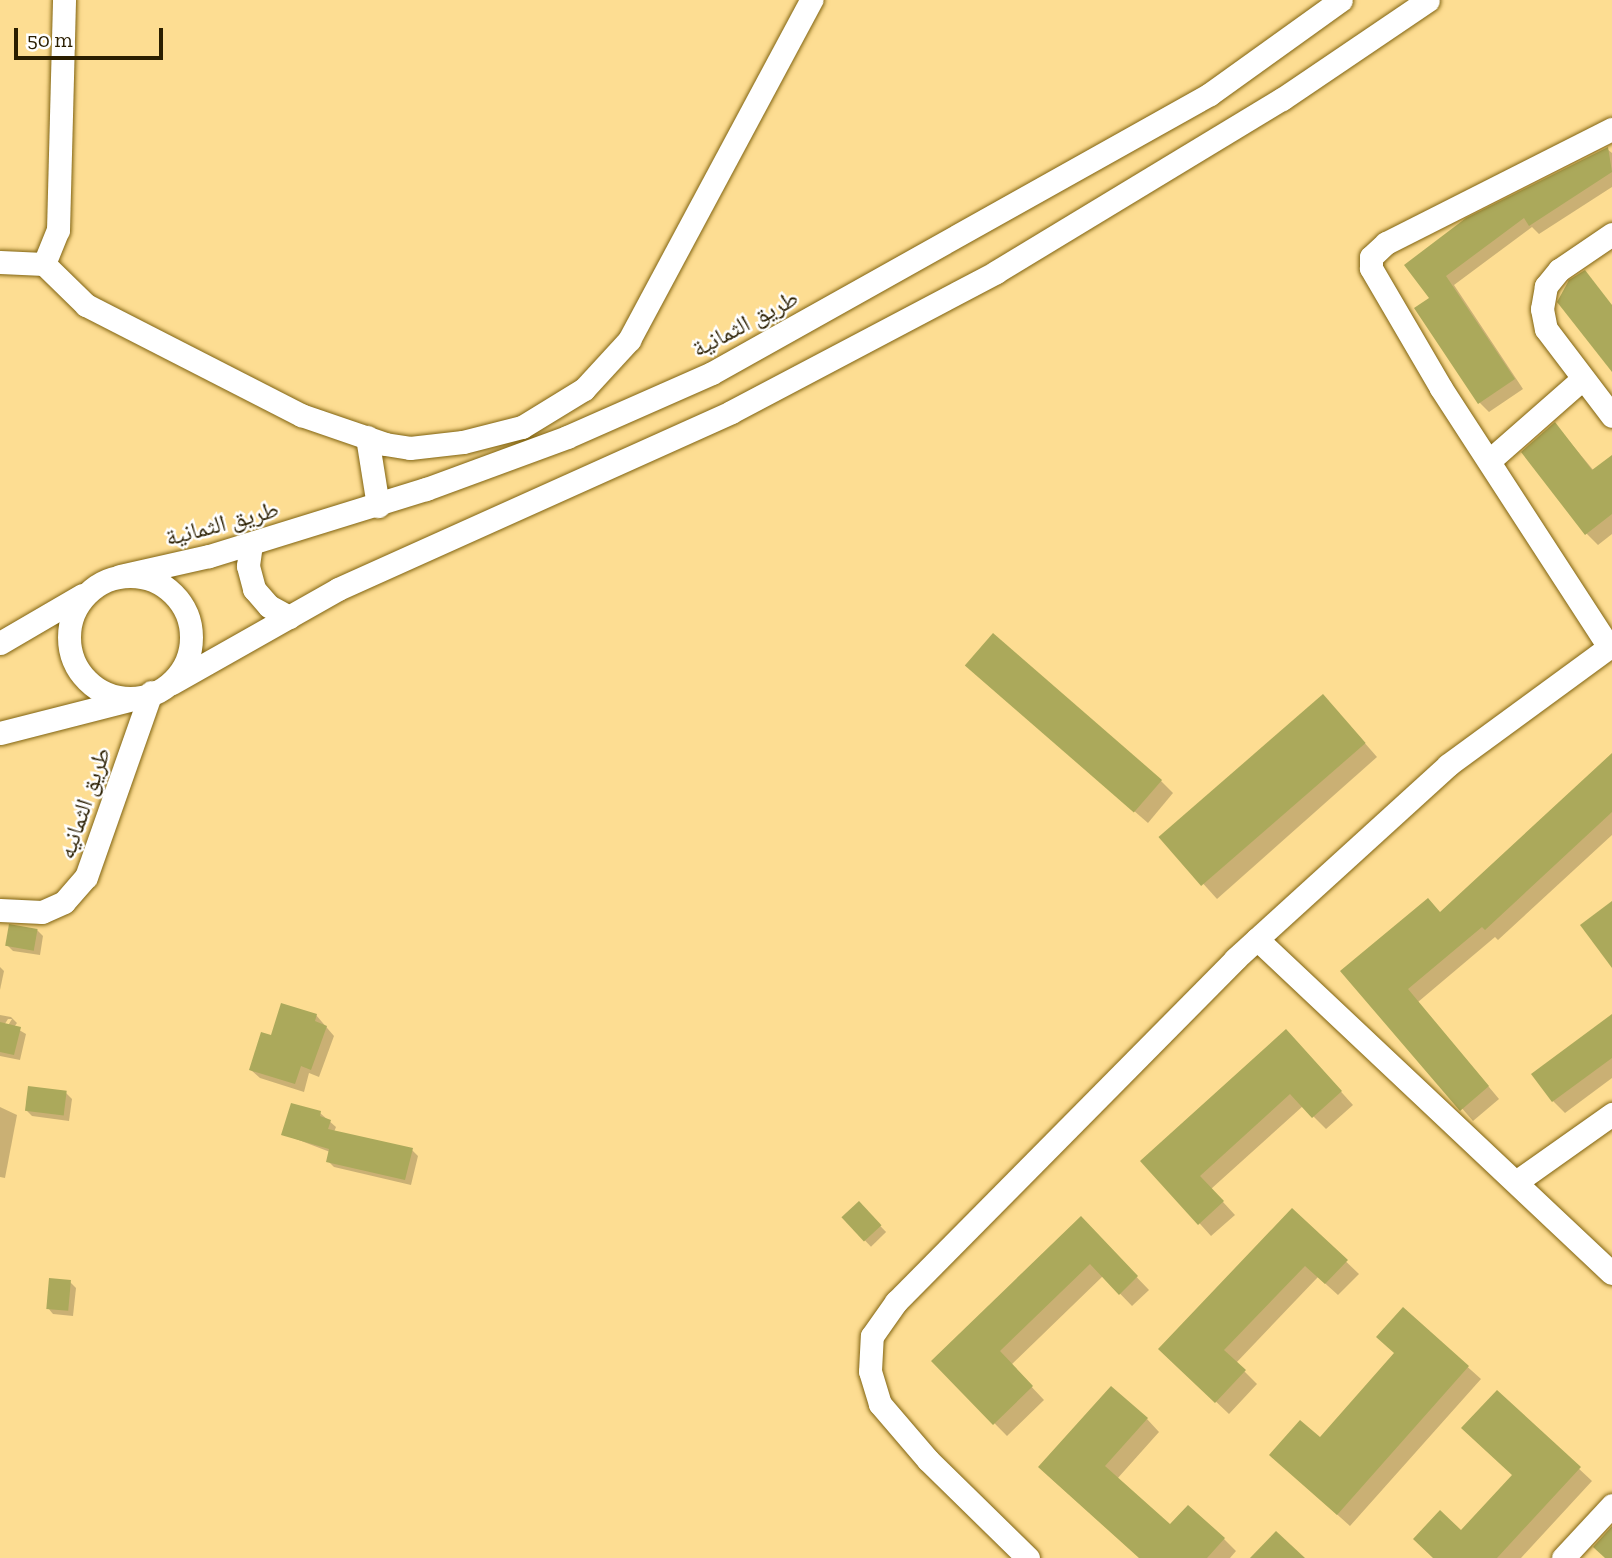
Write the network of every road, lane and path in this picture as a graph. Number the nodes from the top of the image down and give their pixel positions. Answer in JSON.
{"nodes":[{"id":1,"x":64,"y":0,"type":"edge"},
{"id":2,"x":811,"y":0,"type":"edge"},
{"id":3,"x":1341,"y":0,"type":"edge"},
{"id":4,"x":1428,"y":0,"type":"edge"},
{"id":5,"x":1612,"y":129,"type":"edge"},
{"id":6,"x":1612,"y":234,"type":"edge"},
{"id":7,"x":0,"y":261,"type":"edge"},
{"id":8,"x":44,"y":264,"type":"junction"},
{"id":9,"x":1581,"y":380,"type":"junction"},
{"id":10,"x":1612,"y":416,"type":"edge"},
{"id":11,"x":367,"y":437,"type":"junction"},
{"id":12,"x":1490,"y":460,"type":"junction"},
{"id":13,"x":378,"y":506,"type":"junction"},
{"id":14,"x":251,"y":544,"type":"junction"},
{"id":15,"x":120,"y":576,"type":"junction"},
{"id":16,"x":90,"y":589,"type":"junction"},
{"id":17,"x":289,"y":617,"type":"junction"},
{"id":18,"x":0,"y":643,"type":"edge"},
{"id":19,"x":1611,"y":646,"type":"edge"},
{"id":20,"x":172,"y":683,"type":"junction"},
{"id":21,"x":145,"y":695,"type":"junction"},
{"id":22,"x":0,"y":733,"type":"edge"},
{"id":23,"x":0,"y":910,"type":"edge"},
{"id":24,"x":1257,"y":939,"type":"junction"},
{"id":25,"x":1612,"y":1114,"type":"edge"},
{"id":26,"x":1516,"y":1182,"type":"junction"},
{"id":27,"x":1612,"y":1273,"type":"edge"},
{"id":28,"x":1612,"y":1505,"type":"edge"},
{"id":29,"x":1028,"y":1558,"type":"edge"},
{"id":30,"x":1563,"y":1558,"type":"edge"}],
"edges":[{"from":1,"to":8,"type":"street"},
{"from":2,"to":11,"type":"street"},
{"from":3,"to":13,"type":"street","name":"طريق الثمانية"},
{"from":4,"to":17,"type":"street"},
{"from":5,"to":12,"type":"street"},
{"from":6,"to":9,"type":"street"},
{"from":7,"to":8,"type":"street"},
{"from":8,"to":11,"type":"street"},
{"from":9,"to":10,"type":"street"},
{"from":9,"to":12,"type":"street"},
{"from":11,"to":13,"type":"street"},
{"from":12,"to":19,"type":"street"},
{"from":13,"to":14,"type":"street","name":"طريق الثمانية"},
{"from":14,"to":15,"type":"street","name":"طريق الثمانية"},
{"from":14,"to":17,"type":"street"},
{"from":15,"to":16,"type":"street"},
{"from":15,"to":20,"type":"street"},
{"from":16,"to":18,"type":"street"},
{"from":16,"to":21,"type":"street"},
{"from":17,"to":20,"type":"street"},
{"from":19,"to":24,"type":"street"},
{"from":20,"to":21,"type":"street"},
{"from":21,"to":22,"type":"street","name":"طريق الثمانيه"},
{"from":21,"to":23,"type":"street","name":"طريق الثمانيه"},
{"from":24,"to":26,"type":"street"},
{"from":24,"to":29,"type":"street"},
{"from":25,"to":26,"type":"street"},
{"from":26,"to":27,"type":"street"},
{"from":28,"to":30,"type":"street"}]}
